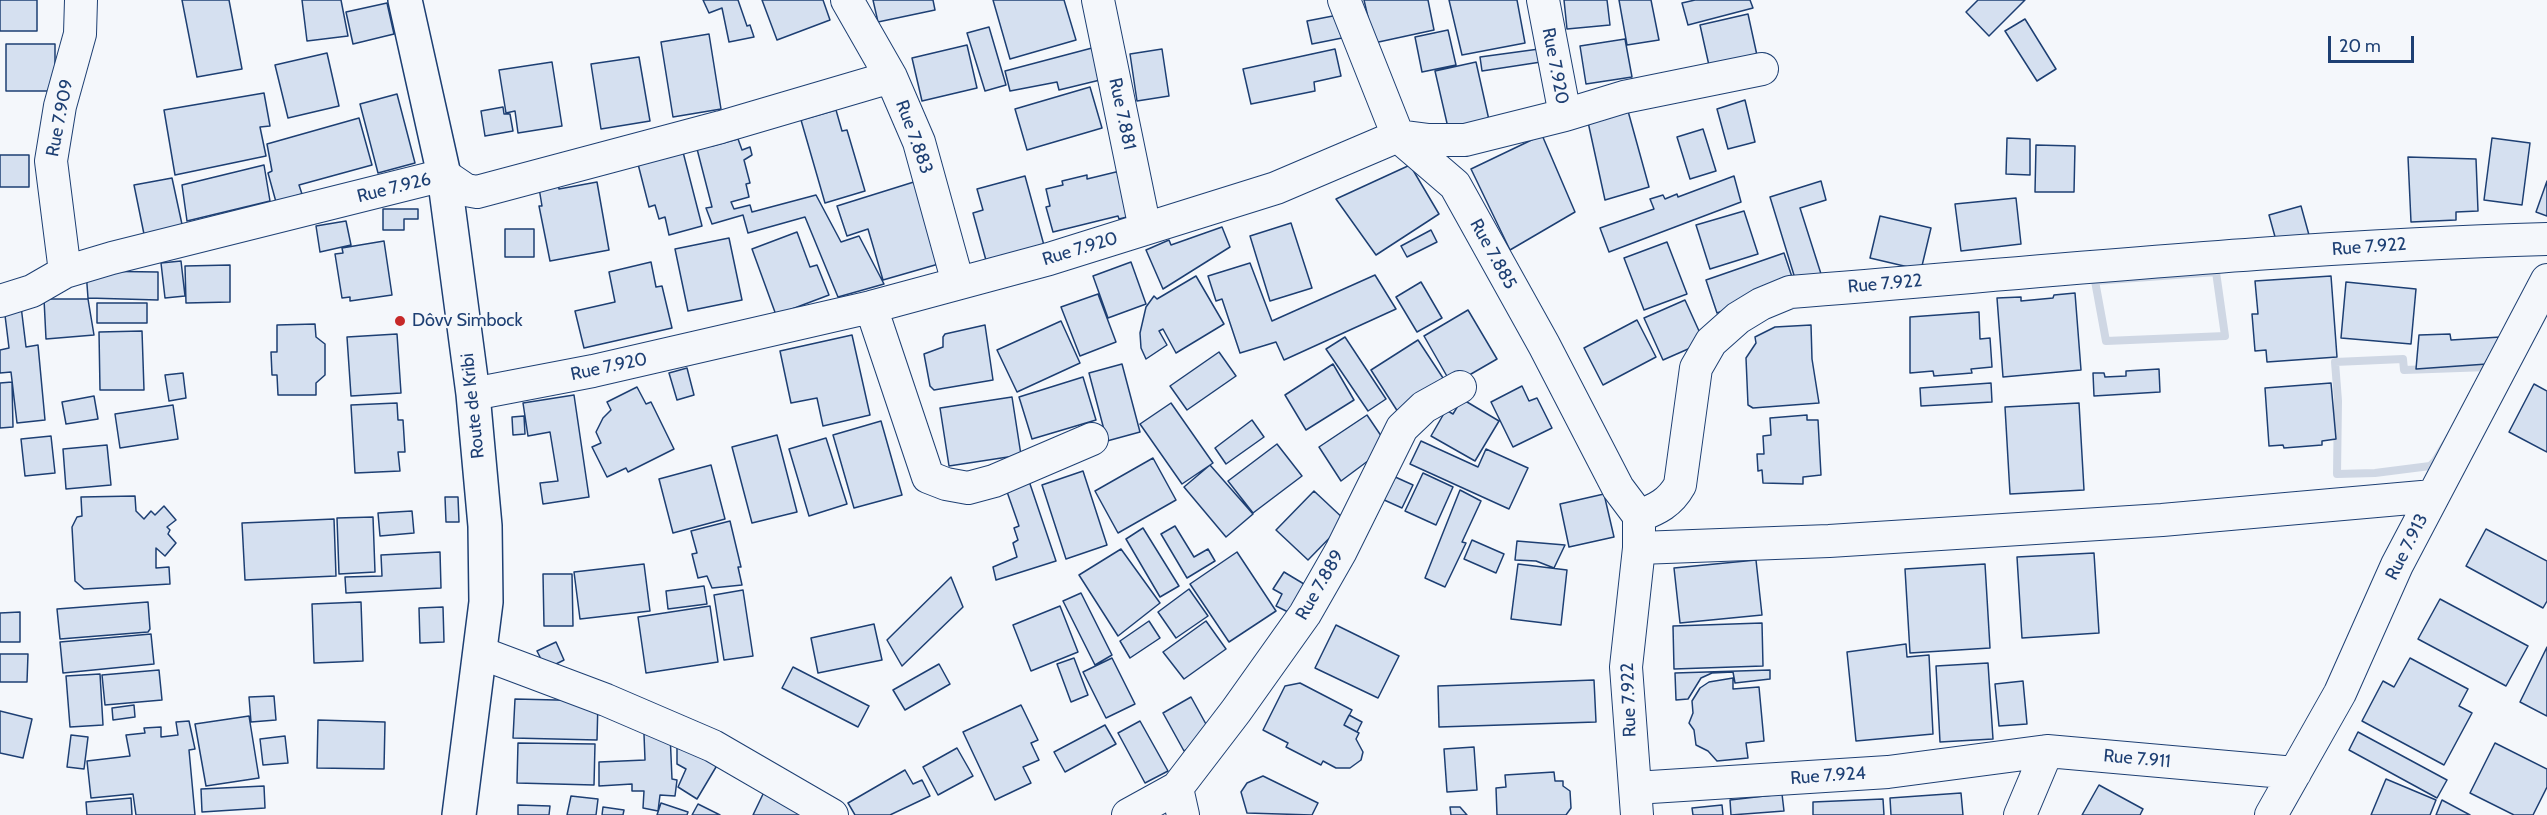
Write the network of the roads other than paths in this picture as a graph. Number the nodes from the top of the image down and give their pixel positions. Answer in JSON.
{"nodes":[{"id":1,"x":81,"y":0,"type":"edge"},
{"id":2,"x":405,"y":0,"type":"edge"},
{"id":3,"x":847,"y":0,"type":"edge"},
{"id":4,"x":1098,"y":0,"type":"edge"},
{"id":5,"x":1344,"y":0,"type":"edge"},
{"id":6,"x":1543,"y":0,"type":"edge"},
{"id":7,"x":1762,"y":69,"type":"dead end"},
{"id":8,"x":891,"y":77,"type":"junction"},
{"id":9,"x":1564,"y":115,"type":"junction"},
{"id":10,"x":1398,"y":136,"type":"junction"},
{"id":11,"x":444,"y":175,"type":"junction"},
{"id":12,"x":1145,"y":229,"type":"junction"},
{"id":13,"x":2547,"y":239,"type":"edge"},
{"id":14,"x":65,"y":272,"type":"junction"},
{"id":15,"x":2547,"y":280,"type":"edge"},
{"id":16,"x":958,"y":284,"type":"junction"},
{"id":17,"x":0,"y":301,"type":"edge"},
{"id":18,"x":871,"y":307,"type":"junction"},
{"id":19,"x":1460,"y":387,"type":"dead end"},
{"id":20,"x":473,"y":394,"type":"junction"},
{"id":21,"x":1092,"y":439,"type":"dead end"},
{"id":22,"x":2433,"y":496,"type":"junction"},
{"id":23,"x":1639,"y":516,"type":"junction"},
{"id":24,"x":1639,"y":548,"type":"junction"},
{"id":25,"x":481,"y":653,"type":"junction"},
{"id":26,"x":2047,"y":751,"type":"junction"},
{"id":27,"x":2295,"y":773,"type":"junction"},
{"id":28,"x":1180,"y":801,"type":"edge"},
{"id":29,"x":1636,"y":801,"type":"edge"},
{"id":30,"x":459,"y":815,"type":"edge"},
{"id":31,"x":832,"y":815,"type":"edge"},
{"id":32,"x":1128,"y":815,"type":"edge"},
{"id":33,"x":2020,"y":815,"type":"edge"},
{"id":34,"x":2271,"y":815,"type":"edge"}],
"edges":[{"from":1,"to":14,"type":"street","name":"Rue 7.909"},
{"from":2,"to":11,"type":"main road","name":"Route de Kribi"},
{"from":3,"to":8,"type":"street","name":"Rue 7.883"},
{"from":4,"to":12,"type":"street","name":"Rue 7.881"},
{"from":5,"to":10,"type":"street","name":"Rue 7.885"},
{"from":6,"to":9,"type":"street","name":"Rue 7.920"},
{"from":7,"to":9,"type":"street"},
{"from":8,"to":11,"type":"street","name":"Rue 7.926"},
{"from":8,"to":16,"type":"street","name":"Rue 7.883"},
{"from":9,"to":10,"type":"street","name":"Rue 7.920"},
{"from":10,"to":12,"type":"street","name":"Rue 7.920"},
{"from":10,"to":23,"type":"street","name":"Rue 7.885"},
{"from":11,"to":14,"type":"street","name":"Rue 7.926"},
{"from":11,"to":20,"type":"main road","name":"Route de Kribi"},
{"from":12,"to":16,"type":"street","name":"Rue 7.920"},
{"from":13,"to":23,"type":"street","name":"Rue 7.922"},
{"from":14,"to":17,"type":"street","name":"Rue 7.926"},
{"from":15,"to":22,"type":"street","name":"Rue 7.913"},
{"from":16,"to":18,"type":"street","name":"Rue 7.920"},
{"from":18,"to":20,"type":"street","name":"Rue 7.920"},
{"from":18,"to":21,"type":"street"},
{"from":19,"to":28,"type":"street","name":"Rue 7.889"},
{"from":20,"to":25,"type":"main road","name":"Route de Kribi"},
{"from":22,"to":24,"type":"street"},
{"from":22,"to":27,"type":"street","name":"Rue 7.913"},
{"from":23,"to":24,"type":"street","name":"Rue 7.922"},
{"from":24,"to":29,"type":"street","name":"Rue 7.922"},
{"from":25,"to":30,"type":"main road","name":"Route de Kribi"},
{"from":25,"to":31,"type":"street"},
{"from":26,"to":27,"type":"street","name":"Rue 7.911"},
{"from":26,"to":29,"type":"street","name":"Rue 7.924"},
{"from":26,"to":33,"type":"street"},
{"from":27,"to":34,"type":"street","name":"Rue 7.913"},
{"from":28,"to":32,"type":"street"}]}
